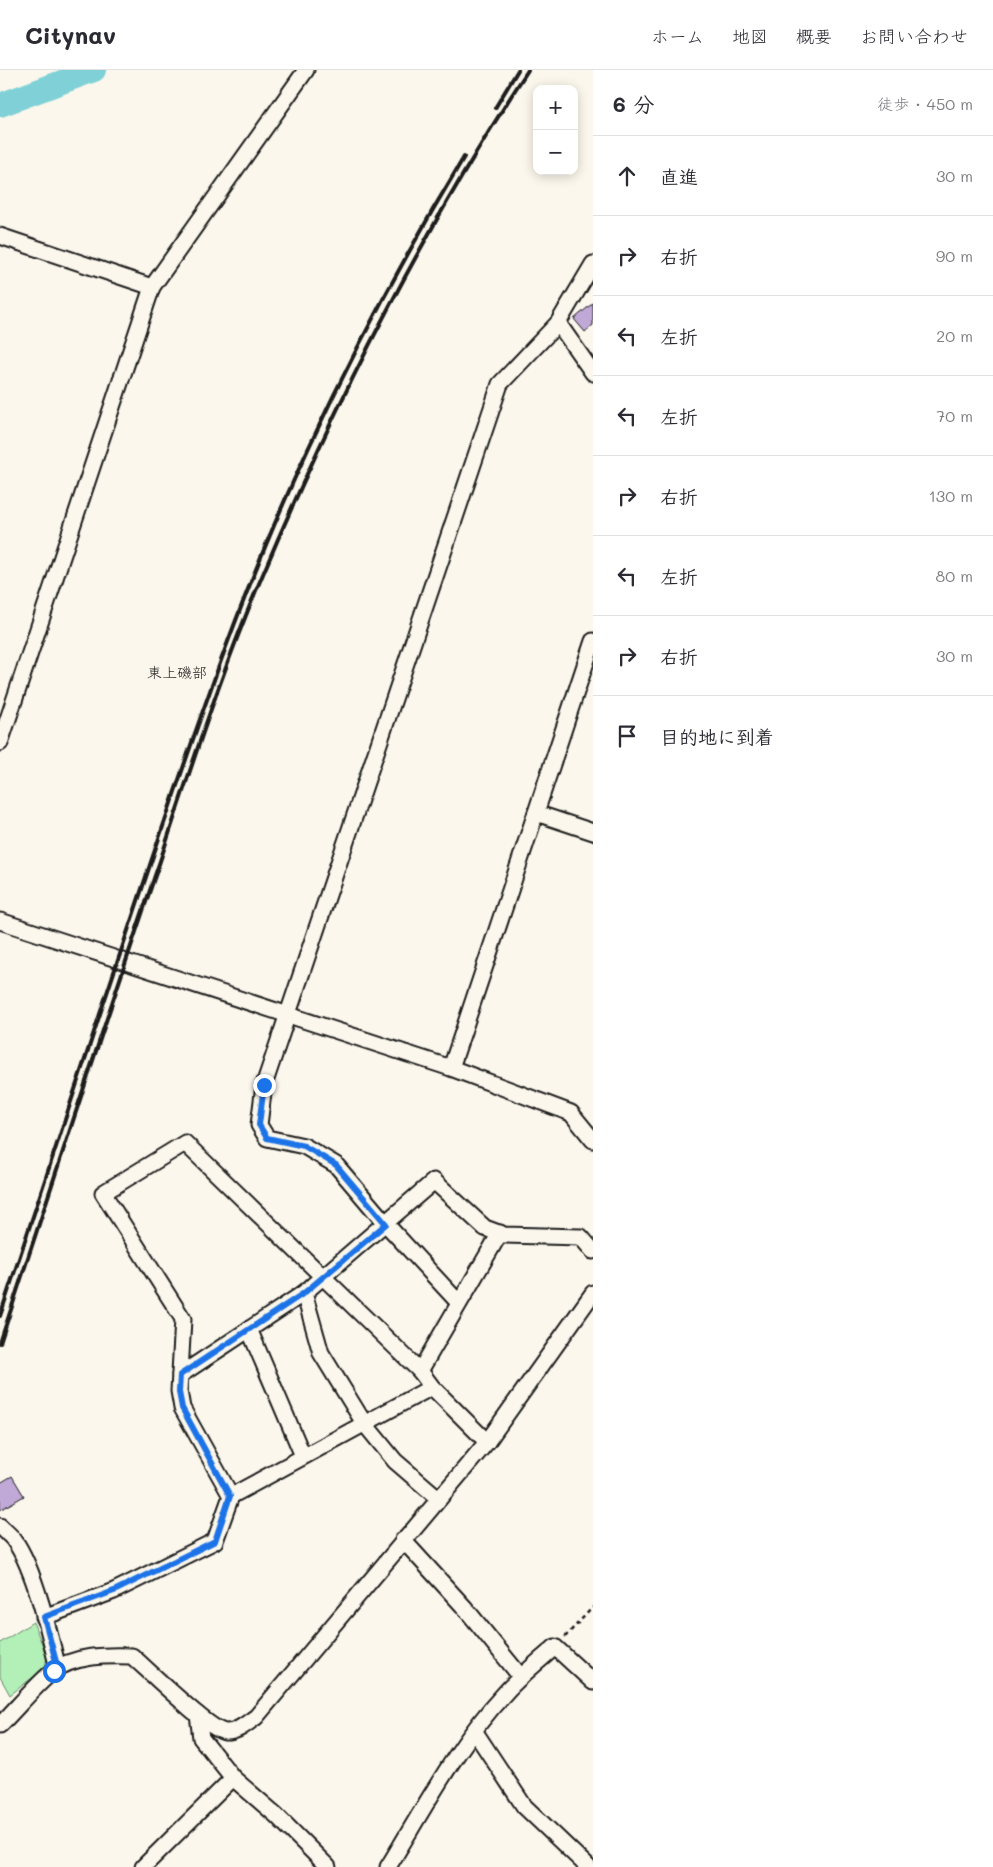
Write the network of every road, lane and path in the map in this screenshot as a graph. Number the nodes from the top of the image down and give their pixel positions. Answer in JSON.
{"nodes":[{"id":1,"x":306,"y":70,"type":"edge"},
{"id":2,"x":0,"y":236,"type":"edge"},
{"id":3,"x":593,"y":264,"type":"edge"},
{"id":4,"x":152,"y":287,"type":"junction"},
{"id":5,"x":558,"y":323,"type":"junction"},
{"id":6,"x":593,"y":372,"type":"edge"},
{"id":7,"x":593,"y":641,"type":"edge"},
{"id":8,"x":0,"y":743,"type":"edge"},
{"id":9,"x":536,"y":813,"type":"junction"},
{"id":10,"x":593,"y":832,"type":"edge"},
{"id":11,"x":0,"y":921,"type":"edge"},
{"id":12,"x":288,"y":1015,"type":"junction"},
{"id":13,"x":450,"y":1068,"type":"junction"},
{"id":14,"x":593,"y":1140,"type":"edge"},
{"id":15,"x":386,"y":1224,"type":"junction"},
{"id":16,"x":500,"y":1234,"type":"junction"},
{"id":17,"x":593,"y":1251,"type":"edge"},
{"id":18,"x":325,"y":1277,"type":"junction"},
{"id":19,"x":304,"y":1293,"type":"junction"},
{"id":20,"x":593,"y":1293,"type":"edge"},
{"id":21,"x":460,"y":1303,"type":"junction"},
{"id":22,"x":249,"y":1329,"type":"junction"},
{"id":23,"x":420,"y":1371,"type":"junction"},
{"id":24,"x":180,"y":1375,"type":"junction"},
{"id":25,"x":432,"y":1387,"type":"junction"},
{"id":26,"x":364,"y":1423,"type":"junction"},
{"id":27,"x":487,"y":1442,"type":"junction"},
{"id":28,"x":303,"y":1456,"type":"junction"},
{"id":29,"x":230,"y":1496,"type":"junction"},
{"id":30,"x":438,"y":1498,"type":"junction"},
{"id":31,"x":0,"y":1526,"type":"edge"},
{"id":32,"x":403,"y":1540,"type":"junction"},
{"id":33,"x":593,"y":1607,"type":"edge"},
{"id":34,"x":44,"y":1617,"type":"junction"},
{"id":35,"x":555,"y":1647,"type":"junction"},
{"id":36,"x":58,"y":1669,"type":"junction"},
{"id":37,"x":521,"y":1677,"type":"junction"},
{"id":38,"x":593,"y":1682,"type":"edge"},
{"id":39,"x":198,"y":1715,"type":"junction"},
{"id":40,"x":0,"y":1725,"type":"edge"},
{"id":41,"x":475,"y":1732,"type":"junction"},
{"id":42,"x":233,"y":1778,"type":"junction"},
{"id":43,"x":143,"y":1867,"type":"edge"},
{"id":44,"x":328,"y":1867,"type":"edge"},
{"id":45,"x":388,"y":1867,"type":"edge"},
{"id":46,"x":588,"y":1867,"type":"edge"}],
"edges":[{"from":1,"to":4,"type":"street"},
{"from":2,"to":4,"type":"street"},
{"from":3,"to":5,"type":"street"},
{"from":4,"to":8,"type":"street"},
{"from":5,"to":6,"type":"street"},
{"from":5,"to":12,"type":"street"},
{"from":7,"to":9,"type":"street"},
{"from":9,"to":10,"type":"street"},
{"from":9,"to":13,"type":"street"},
{"from":11,"to":12,"type":"street"},
{"from":12,"to":13,"type":"street"},
{"from":12,"to":15,"type":"street"},
{"from":13,"to":14,"type":"street"},
{"from":15,"to":16,"type":"street"},
{"from":15,"to":18,"type":"street"},
{"from":15,"to":21,"type":"street"},
{"from":16,"to":17,"type":"street"},
{"from":16,"to":21,"type":"street"},
{"from":18,"to":19,"type":"street"},
{"from":18,"to":23,"type":"street"},
{"from":18,"to":24,"type":"street"},
{"from":19,"to":22,"type":"street"},
{"from":19,"to":26,"type":"street"},
{"from":20,"to":27,"type":"street"},
{"from":21,"to":23,"type":"street"},
{"from":22,"to":24,"type":"street"},
{"from":22,"to":28,"type":"street"},
{"from":23,"to":25,"type":"street"},
{"from":24,"to":29,"type":"street"},
{"from":25,"to":26,"type":"street"},
{"from":25,"to":27,"type":"street"},
{"from":26,"to":28,"type":"street"},
{"from":26,"to":30,"type":"street"},
{"from":27,"to":30,"type":"street"},
{"from":28,"to":29,"type":"street"},
{"from":29,"to":34,"type":"street"},
{"from":30,"to":32,"type":"street"},
{"from":31,"to":34,"type":"street"},
{"from":32,"to":37,"type":"street"},
{"from":32,"to":39,"type":"street"},
{"from":33,"to":35,"type":"path"},
{"from":34,"to":36,"type":"street"},
{"from":35,"to":37,"type":"street"},
{"from":35,"to":38,"type":"street"},
{"from":36,"to":39,"type":"street"},
{"from":36,"to":40,"type":"street"},
{"from":37,"to":41,"type":"street"},
{"from":39,"to":42,"type":"street"},
{"from":41,"to":45,"type":"street"},
{"from":41,"to":46,"type":"street"},
{"from":42,"to":43,"type":"street"},
{"from":42,"to":44,"type":"street"}]}
